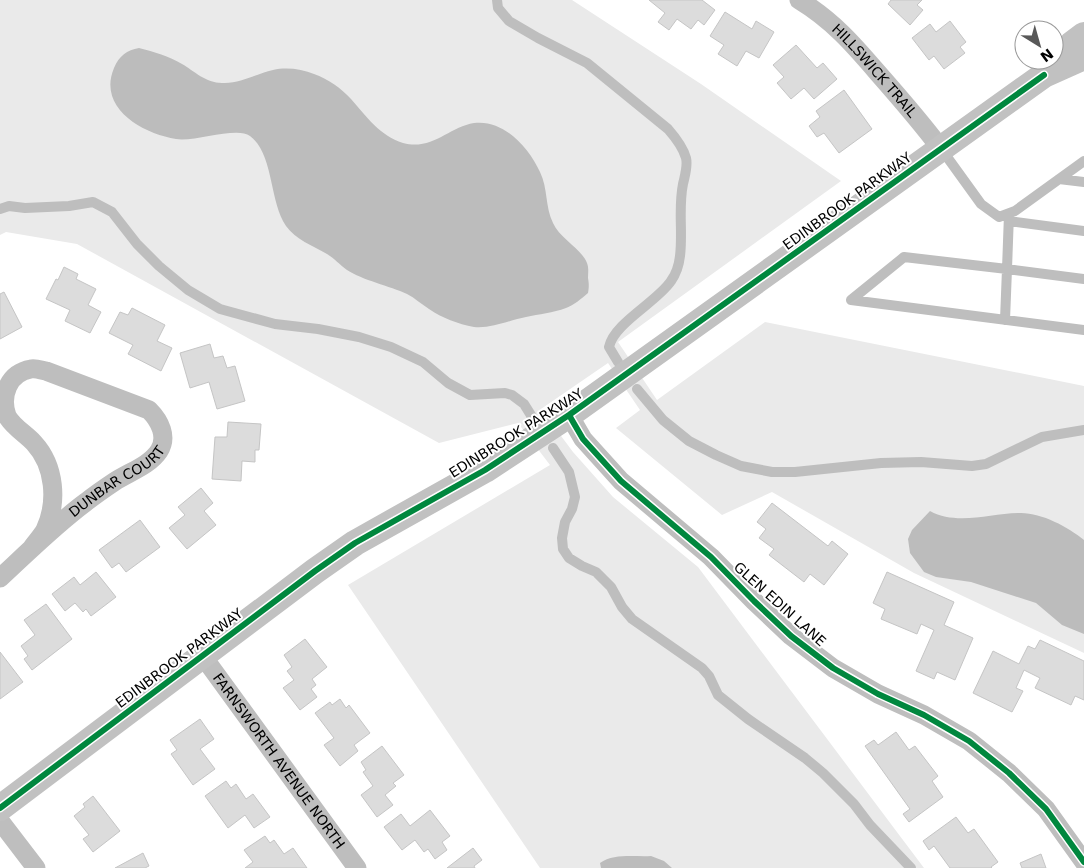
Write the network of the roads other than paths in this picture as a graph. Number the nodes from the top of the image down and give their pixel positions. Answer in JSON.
{"nodes":[{"id":1,"x":497,"y":0,"type":"edge"},
{"id":2,"x":799,"y":0,"type":"edge"},
{"id":3,"x":1084,"y":35,"type":"edge"},
{"id":4,"x":1084,"y":57,"type":"edge"},
{"id":5,"x":1044,"y":75,"type":"junction"},
{"id":6,"x":941,"y":149,"type":"junction"},
{"id":7,"x":1084,"y":161,"type":"edge"},
{"id":8,"x":1059,"y":179,"type":"junction"},
{"id":9,"x":1084,"y":182,"type":"edge"},
{"id":10,"x":0,"y":209,"type":"edge"},
{"id":11,"x":1009,"y":218,"type":"junction"},
{"id":12,"x":1084,"y":231,"type":"edge"},
{"id":13,"x":1007,"y":269,"type":"junction"},
{"id":14,"x":1084,"y":279,"type":"edge"},
{"id":15,"x":1005,"y":320,"type":"junction"},
{"id":16,"x":1084,"y":330,"type":"edge"},
{"id":17,"x":618,"y":362,"type":"dead end"},
{"id":18,"x":637,"y":389,"type":"dead end"},
{"id":19,"x":569,"y":415,"type":"junction"},
{"id":20,"x":534,"y":420,"type":"dead end"},
{"id":21,"x":1084,"y":430,"type":"edge"},
{"id":22,"x":553,"y":448,"type":"dead end"},
{"id":23,"x":31,"y":549,"type":"junction"},
{"id":24,"x":0,"y":578,"type":"edge"},
{"id":25,"x":202,"y":655,"type":"junction"},
{"id":26,"x":0,"y":808,"type":"edge"},
{"id":27,"x":0,"y":821,"type":"edge"},
{"id":28,"x":1084,"y":862,"type":"edge"},
{"id":29,"x":36,"y":868,"type":"edge"},
{"id":30,"x":357,"y":868,"type":"edge"},
{"id":31,"x":911,"y":868,"type":"edge"}],
"edges":[{"from":1,"to":17,"type":"lane"},
{"from":2,"to":6,"type":"street","name":"HILLSWICK TRAIL"},
{"from":3,"to":5,"type":"street","name":"EDINBROOK PARKWAY"},
{"from":4,"to":5,"type":"street","name":"EDINBROOK PARKWAY"},
{"from":5,"to":6,"type":"street","name":"EDINBROOK PARKWAY"},
{"from":6,"to":11,"type":"lane"},
{"from":6,"to":19,"type":"street","name":"EDINBROOK PARKWAY"},
{"from":7,"to":8,"type":"lane"},
{"from":8,"to":9,"type":"lane"},
{"from":8,"to":11,"type":"lane"},
{"from":10,"to":20,"type":"lane"},
{"from":11,"to":12,"type":"lane"},
{"from":11,"to":13,"type":"lane"},
{"from":13,"to":14,"type":"lane"},
{"from":13,"to":15,"type":"lane"},
{"from":13,"to":15,"type":"lane"},
{"from":15,"to":16,"type":"lane"},
{"from":18,"to":21,"type":"lane"},
{"from":19,"to":25,"type":"street","name":"EDINBROOK PARKWAY"},
{"from":19,"to":28,"type":"street","name":"GLEN EDIN LANE"},
{"from":22,"to":31,"type":"lane"},
{"from":23,"to":23,"type":"street","name":"DUNBAR COURT"},
{"from":23,"to":24,"type":"street","name":"DUNBAR COURT"},
{"from":25,"to":26,"type":"street","name":"EDINBROOK PARKWAY"},
{"from":25,"to":30,"type":"street","name":"FARNSWORTH AVENUE NORTH"},
{"from":27,"to":29,"type":"street"}]}
